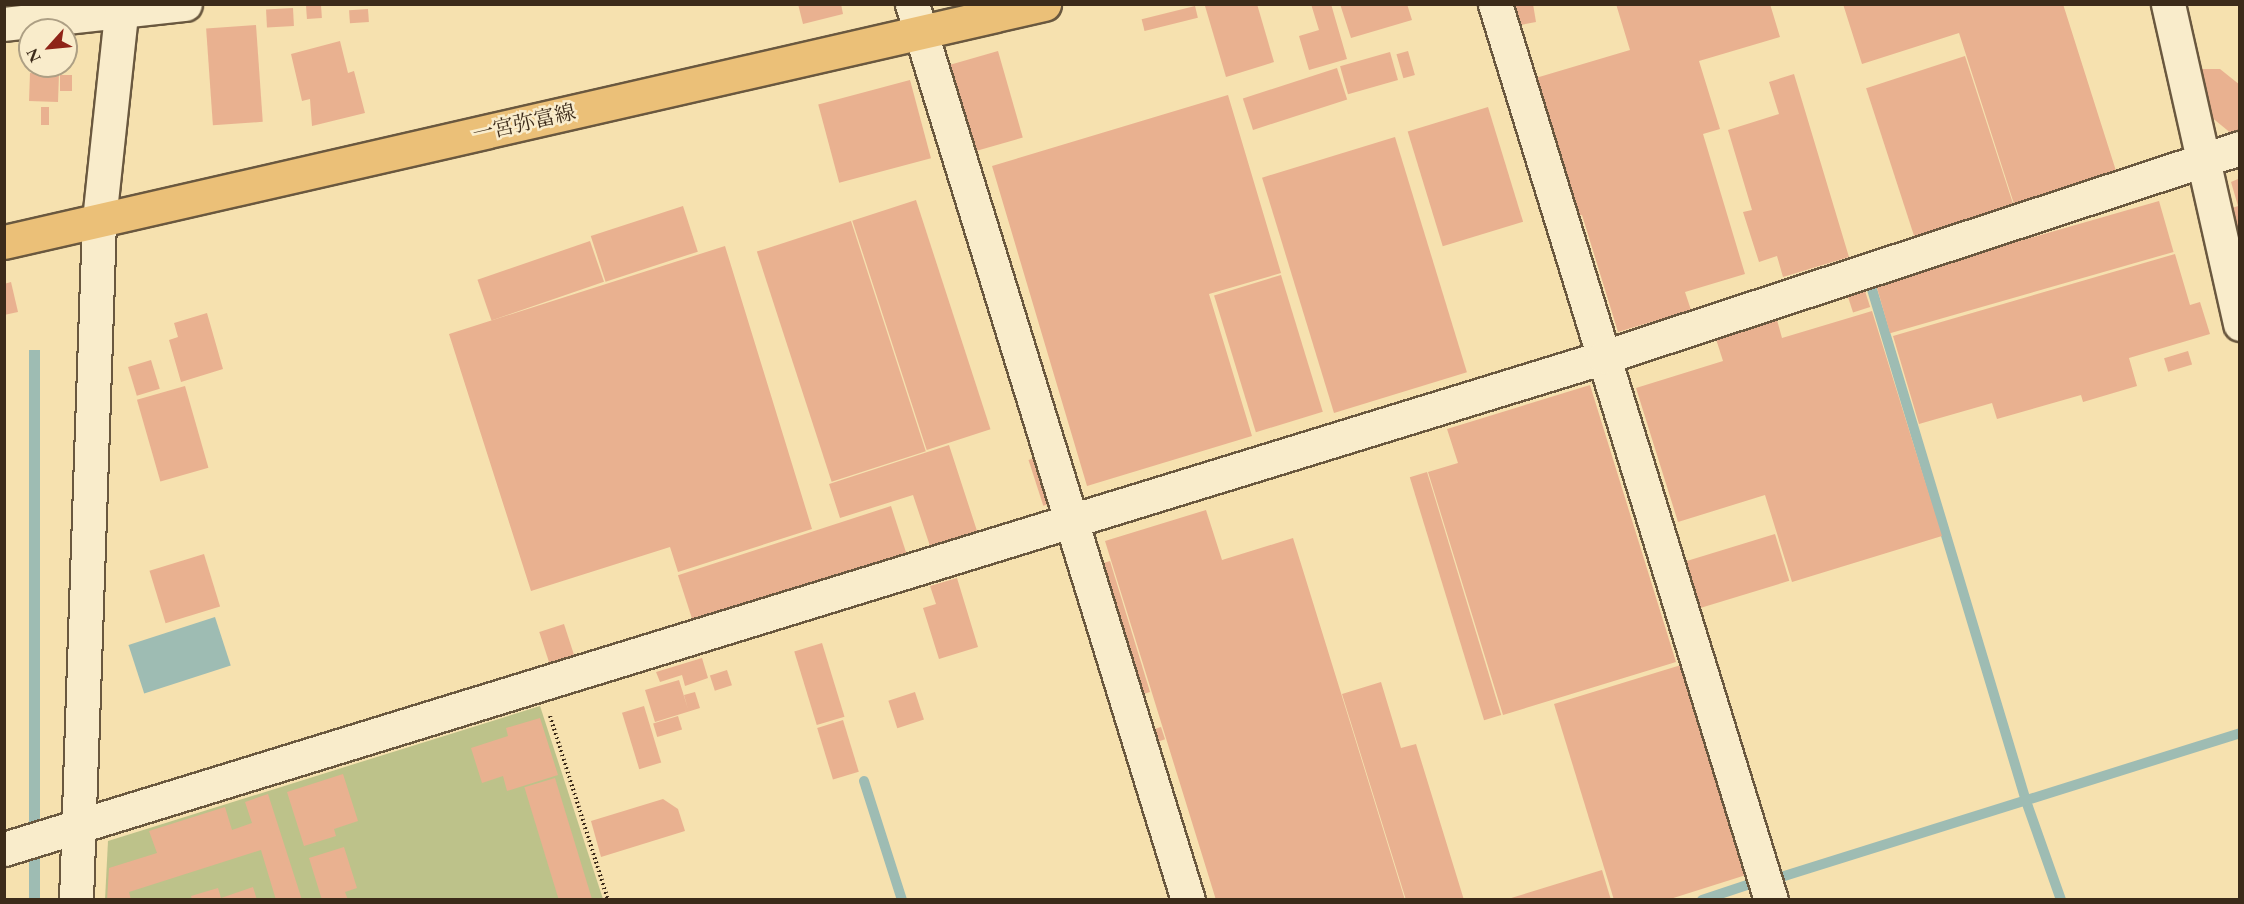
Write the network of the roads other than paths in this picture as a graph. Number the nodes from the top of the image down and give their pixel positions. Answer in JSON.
{"nodes":[{"id":1,"x":185,"y":4,"type":"edge"},
{"id":2,"x":1044,"y":4,"type":"edge"},
{"id":3,"x":1495,"y":4,"type":"edge"},
{"id":4,"x":2168,"y":4,"type":"edge"},
{"id":5,"x":122,"y":8,"type":"edge"},
{"id":6,"x":75,"y":10,"type":"edge"},
{"id":7,"x":915,"y":19,"type":"edge"},
{"id":8,"x":4,"y":24,"type":"edge"},
{"id":9,"x":2240,"y":148,"type":"edge"},
{"id":10,"x":2202,"y":160,"type":"junction"},
{"id":11,"x":99,"y":220,"type":"junction"},
{"id":12,"x":4,"y":242,"type":"edge"},
{"id":13,"x":2240,"y":324,"type":"edge"},
{"id":14,"x":1604,"y":357,"type":"junction"},
{"id":15,"x":1070,"y":523,"type":"junction"},
{"id":16,"x":80,"y":829,"type":"junction"},
{"id":17,"x":15,"y":846,"type":"edge"},
{"id":18,"x":76,"y":900,"type":"edge"},
{"id":19,"x":1188,"y":900,"type":"edge"},
{"id":20,"x":1771,"y":900,"type":"edge"}],
"edges":[{"from":1,"to":5,"type":"street"},
{"from":2,"to":7,"type":"main road","name":"一宮弥富線"},
{"from":3,"to":14,"type":"street"},
{"from":4,"to":10,"type":"street"},
{"from":5,"to":6,"type":"street"},
{"from":5,"to":11,"type":"street"},
{"from":6,"to":8,"type":"street"},
{"from":7,"to":11,"type":"main road","name":"一宮弥富線"},
{"from":7,"to":15,"type":"street"},
{"from":9,"to":10,"type":"street"},
{"from":10,"to":13,"type":"street"},
{"from":10,"to":14,"type":"street"},
{"from":11,"to":12,"type":"main road","name":"一宮弥富線"},
{"from":11,"to":16,"type":"street"},
{"from":14,"to":15,"type":"street"},
{"from":14,"to":20,"type":"street"},
{"from":15,"to":16,"type":"street"},
{"from":15,"to":19,"type":"street"},
{"from":16,"to":17,"type":"street"},
{"from":16,"to":18,"type":"street"}]}
